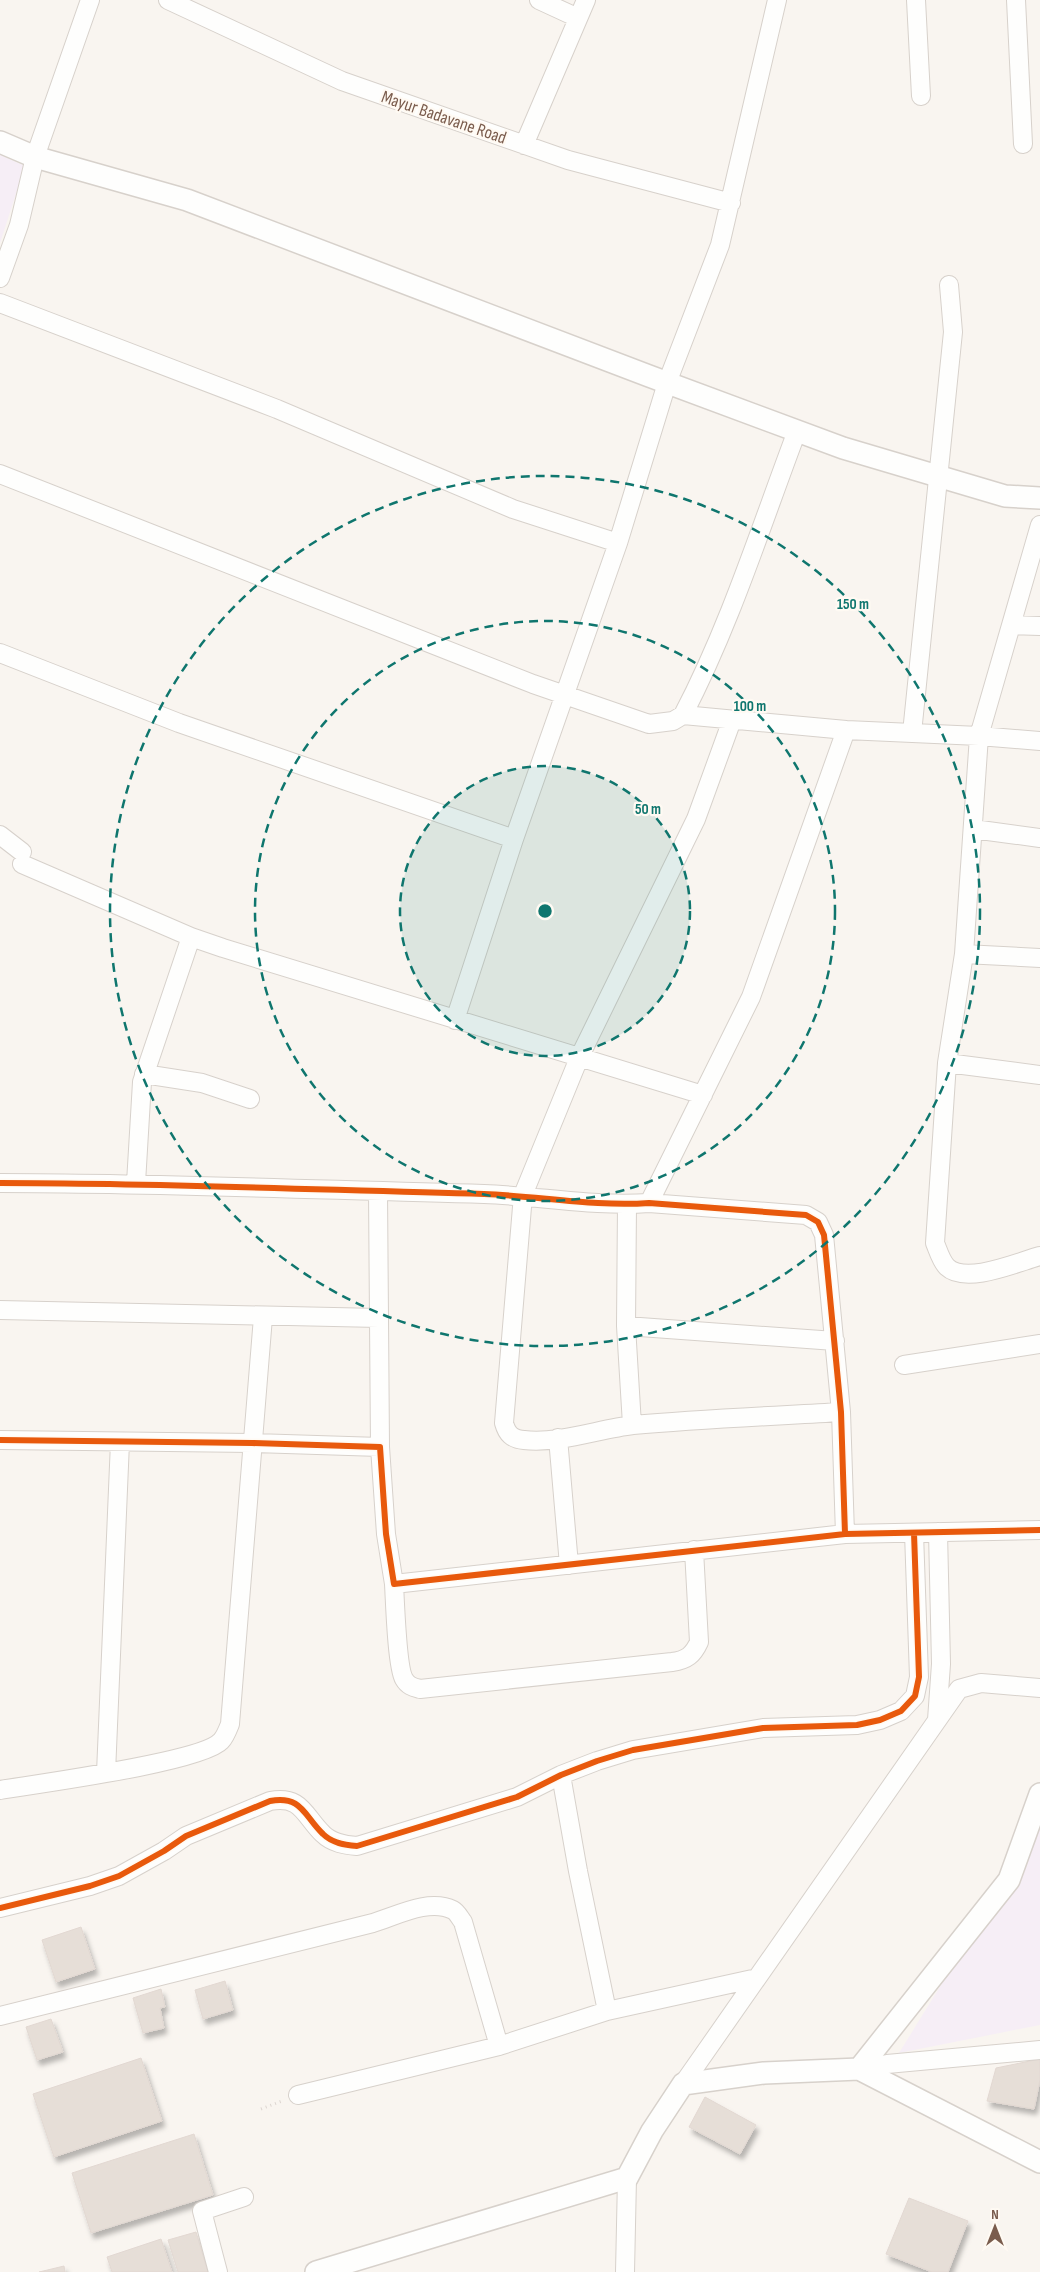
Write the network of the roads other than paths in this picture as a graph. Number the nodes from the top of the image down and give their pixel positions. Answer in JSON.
{"nodes":[{"id":1,"x":90,"y":0,"type":"edge"},
{"id":2,"x":168,"y":0,"type":"edge"},
{"id":3,"x":539,"y":0,"type":"edge"},
{"id":4,"x":586,"y":0,"type":"edge"},
{"id":5,"x":777,"y":0,"type":"edge"},
{"id":6,"x":916,"y":0,"type":"edge"},
{"id":7,"x":1016,"y":0,"type":"edge"},
{"id":8,"x":578,"y":18,"type":"junction"},
{"id":9,"x":921,"y":96,"type":"dead end"},
{"id":10,"x":0,"y":142,"type":"edge"},
{"id":11,"x":1023,"y":144,"type":"dead end"},
{"id":12,"x":524,"y":145,"type":"junction"},
{"id":13,"x":35,"y":158,"type":"junction"},
{"id":14,"x":730,"y":203,"type":"junction"},
{"id":15,"x":0,"y":278,"type":"edge"},
{"id":16,"x":949,"y":285,"type":"dead end"},
{"id":17,"x":0,"y":303,"type":"edge"},
{"id":18,"x":667,"y":383,"type":"junction"},
{"id":19,"x":797,"y":431,"type":"junction"},
{"id":20,"x":0,"y":474,"type":"edge"},
{"id":21,"x":938,"y":476,"type":"junction"},
{"id":22,"x":1040,"y":498,"type":"edge"},
{"id":23,"x":1040,"y":525,"type":"edge"},
{"id":24,"x":618,"y":543,"type":"junction"},
{"id":25,"x":1011,"y":625,"type":"junction"},
{"id":26,"x":1040,"y":626,"type":"edge"},
{"id":27,"x":0,"y":653,"type":"edge"},
{"id":28,"x":564,"y":695,"type":"junction"},
{"id":29,"x":683,"y":715,"type":"junction"},
{"id":30,"x":732,"y":720,"type":"junction"},
{"id":31,"x":846,"y":730,"type":"junction"},
{"id":32,"x":917,"y":733,"type":"junction"},
{"id":33,"x":973,"y":736,"type":"junction"},
{"id":34,"x":1040,"y":741,"type":"edge"},
{"id":35,"x":972,"y":829,"type":"junction"},
{"id":36,"x":0,"y":835,"type":"edge"},
{"id":37,"x":1040,"y":838,"type":"edge"},
{"id":38,"x":514,"y":839,"type":"junction"},
{"id":39,"x":191,"y":936,"type":"junction"},
{"id":40,"x":964,"y":954,"type":"junction"},
{"id":41,"x":1040,"y":958,"type":"edge"},
{"id":42,"x":455,"y":1020,"type":"junction"},
{"id":43,"x":579,"y":1058,"type":"junction"},
{"id":44,"x":947,"y":1063,"type":"junction"},
{"id":45,"x":144,"y":1074,"type":"junction"},
{"id":46,"x":1040,"y":1075,"type":"edge"},
{"id":47,"x":703,"y":1095,"type":"junction"},
{"id":48,"x":250,"y":1099,"type":"dead end"},
{"id":49,"x":0,"y":1183,"type":"edge"},
{"id":50,"x":136,"y":1183,"type":"junction"},
{"id":51,"x":378,"y":1191,"type":"junction"},
{"id":52,"x":523,"y":1195,"type":"junction"},
{"id":53,"x":649,"y":1203,"type":"junction"},
{"id":54,"x":627,"y":1205,"type":"junction"},
{"id":55,"x":1040,"y":1256,"type":"edge"},
{"id":56,"x":0,"y":1310,"type":"edge"},
{"id":57,"x":263,"y":1317,"type":"junction"},
{"id":58,"x":379,"y":1318,"type":"junction"},
{"id":59,"x":626,"y":1326,"type":"junction"},
{"id":60,"x":835,"y":1341,"type":"junction"},
{"id":61,"x":1040,"y":1344,"type":"edge"},
{"id":62,"x":904,"y":1365,"type":"dead end"},
{"id":63,"x":841,"y":1412,"type":"junction"},
{"id":64,"x":632,"y":1425,"type":"junction"},
{"id":65,"x":558,"y":1438,"type":"junction"},
{"id":66,"x":0,"y":1440,"type":"edge"},
{"id":67,"x":120,"y":1442,"type":"junction"},
{"id":68,"x":252,"y":1443,"type":"junction"},
{"id":69,"x":380,"y":1447,"type":"junction"},
{"id":70,"x":1040,"y":1530,"type":"edge"},
{"id":71,"x":938,"y":1532,"type":"junction"},
{"id":72,"x":914,"y":1533,"type":"junction"},
{"id":73,"x":845,"y":1534,"type":"junction"},
{"id":74,"x":694,"y":1550,"type":"junction"},
{"id":75,"x":569,"y":1565,"type":"junction"},
{"id":76,"x":394,"y":1584,"type":"junction"},
{"id":77,"x":1040,"y":1688,"type":"edge"},
{"id":78,"x":937,"y":1720,"type":"junction"},
{"id":79,"x":106,"y":1773,"type":"junction"},
{"id":80,"x":561,"y":1776,"type":"junction"},
{"id":81,"x":0,"y":1790,"type":"edge"},
{"id":82,"x":1040,"y":1794,"type":"edge"},
{"id":83,"x":0,"y":1908,"type":"edge"},
{"id":84,"x":757,"y":1978,"type":"junction"},
{"id":85,"x":607,"y":2012,"type":"junction"},
{"id":86,"x":0,"y":2016,"type":"edge"},
{"id":87,"x":499,"y":2046,"type":"junction"},
{"id":88,"x":1040,"y":2050,"type":"edge"},
{"id":89,"x":859,"y":2068,"type":"junction"},
{"id":90,"x":683,"y":2084,"type":"junction"},
{"id":91,"x":298,"y":2095,"type":"dead end"},
{"id":92,"x":1040,"y":2162,"type":"edge"},
{"id":93,"x":627,"y":2178,"type":"junction"},
{"id":94,"x":244,"y":2197,"type":"dead end"},
{"id":95,"x":218,"y":2272,"type":"edge"},
{"id":96,"x":316,"y":2272,"type":"edge"},
{"id":97,"x":625,"y":2272,"type":"edge"}],
"edges":[{"from":1,"to":13,"type":"street"},
{"from":2,"to":12,"type":"street","name":"Mayur Badavane Road"},
{"from":3,"to":8,"type":"street"},
{"from":4,"to":8,"type":"street"},
{"from":5,"to":14,"type":"street"},
{"from":6,"to":9,"type":"street"},
{"from":7,"to":11,"type":"street"},
{"from":8,"to":12,"type":"street"},
{"from":10,"to":13,"type":"street"},
{"from":12,"to":14,"type":"street","name":"Mayur Badavane Road"},
{"from":13,"to":15,"type":"street"},
{"from":13,"to":18,"type":"street"},
{"from":14,"to":18,"type":"street"},
{"from":16,"to":21,"type":"street"},
{"from":17,"to":24,"type":"street"},
{"from":18,"to":19,"type":"street"},
{"from":18,"to":24,"type":"street"},
{"from":19,"to":21,"type":"street"},
{"from":19,"to":29,"type":"street"},
{"from":20,"to":28,"type":"street"},
{"from":21,"to":22,"type":"street"},
{"from":21,"to":32,"type":"street"},
{"from":23,"to":25,"type":"street"},
{"from":24,"to":28,"type":"street"},
{"from":25,"to":26,"type":"street"},
{"from":25,"to":33,"type":"street"},
{"from":27,"to":38,"type":"street"},
{"from":28,"to":29,"type":"street"},
{"from":28,"to":38,"type":"street"},
{"from":29,"to":30,"type":"street"},
{"from":30,"to":31,"type":"street"},
{"from":30,"to":43,"type":"street"},
{"from":31,"to":32,"type":"street"},
{"from":31,"to":47,"type":"street"},
{"from":32,"to":33,"type":"street"},
{"from":33,"to":34,"type":"street"},
{"from":33,"to":35,"type":"street"},
{"from":35,"to":37,"type":"street"},
{"from":35,"to":40,"type":"street"},
{"from":36,"to":39,"type":"street"},
{"from":38,"to":42,"type":"street"},
{"from":39,"to":42,"type":"street"},
{"from":39,"to":45,"type":"street"},
{"from":40,"to":41,"type":"street"},
{"from":40,"to":44,"type":"street"},
{"from":42,"to":43,"type":"street"},
{"from":43,"to":47,"type":"street"},
{"from":43,"to":52,"type":"street"},
{"from":44,"to":46,"type":"street"},
{"from":44,"to":55,"type":"street"},
{"from":45,"to":48,"type":"street"},
{"from":45,"to":50,"type":"street"},
{"from":47,"to":53,"type":"street"},
{"from":49,"to":50,"type":"street"},
{"from":50,"to":51,"type":"street"},
{"from":51,"to":52,"type":"street"},
{"from":51,"to":58,"type":"street"},
{"from":52,"to":54,"type":"street"},
{"from":52,"to":65,"type":"street"},
{"from":53,"to":54,"type":"street"},
{"from":53,"to":60,"type":"street"},
{"from":54,"to":59,"type":"street"},
{"from":56,"to":57,"type":"street"},
{"from":57,"to":58,"type":"street"},
{"from":57,"to":68,"type":"street"},
{"from":58,"to":69,"type":"street"},
{"from":59,"to":60,"type":"street"},
{"from":59,"to":64,"type":"street"},
{"from":60,"to":63,"type":"street"},
{"from":61,"to":62,"type":"street"},
{"from":63,"to":64,"type":"street"},
{"from":63,"to":73,"type":"street"},
{"from":64,"to":65,"type":"street"},
{"from":65,"to":75,"type":"street"},
{"from":66,"to":67,"type":"street"},
{"from":67,"to":68,"type":"street"},
{"from":67,"to":79,"type":"street"},
{"from":68,"to":69,"type":"street"},
{"from":68,"to":79,"type":"street"},
{"from":69,"to":76,"type":"street"},
{"from":70,"to":71,"type":"street"},
{"from":71,"to":72,"type":"street"},
{"from":71,"to":78,"type":"street"},
{"from":72,"to":73,"type":"street"},
{"from":72,"to":80,"type":"street"},
{"from":73,"to":74,"type":"street"},
{"from":74,"to":75,"type":"street"},
{"from":74,"to":76,"type":"street"},
{"from":75,"to":76,"type":"street"},
{"from":77,"to":78,"type":"street"},
{"from":78,"to":84,"type":"street"},
{"from":79,"to":81,"type":"street"},
{"from":80,"to":83,"type":"street"},
{"from":80,"to":85,"type":"street"},
{"from":82,"to":89,"type":"street"},
{"from":84,"to":85,"type":"street"},
{"from":84,"to":90,"type":"street"},
{"from":85,"to":87,"type":"street"},
{"from":86,"to":87,"type":"street"},
{"from":87,"to":91,"type":"street"},
{"from":88,"to":89,"type":"street"},
{"from":89,"to":90,"type":"street"},
{"from":89,"to":92,"type":"street"},
{"from":90,"to":93,"type":"street"},
{"from":93,"to":96,"type":"street"},
{"from":93,"to":97,"type":"street"},
{"from":94,"to":95,"type":"street"}]}
